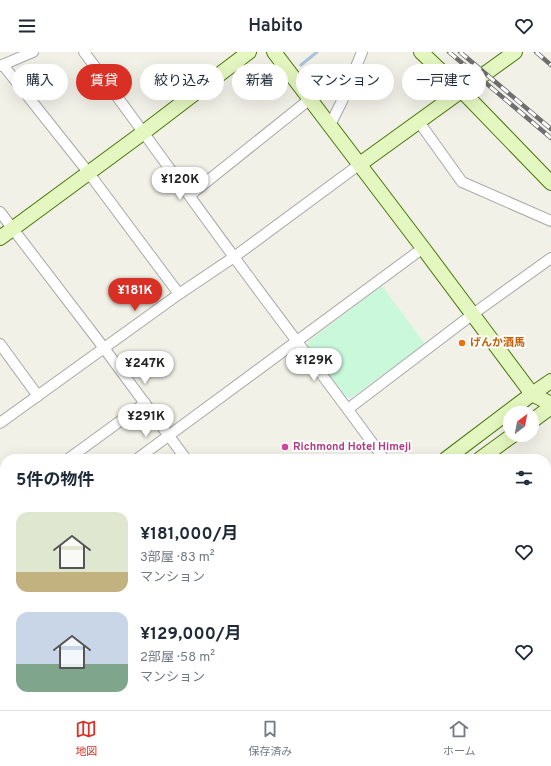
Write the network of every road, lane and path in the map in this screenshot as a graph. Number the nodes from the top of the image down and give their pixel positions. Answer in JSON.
{"nodes":[{"id":1,"x":34,"y":52,"type":"edge"},
{"id":2,"x":84,"y":52,"type":"edge"},
{"id":3,"x":248,"y":52,"type":"edge"},
{"id":4,"x":274,"y":52,"type":"edge"},
{"id":5,"x":362,"y":52,"type":"edge"},
{"id":6,"x":421,"y":52,"type":"edge"},
{"id":7,"x":514,"y":52,"type":"edge"},
{"id":8,"x":434,"y":64,"type":"edge"},
{"id":9,"x":1,"y":66,"type":"edge"},
{"id":10,"x":486,"y":73,"type":"edge"},
{"id":11,"x":296,"y":81,"type":"edge"},
{"id":12,"x":309,"y":100,"type":"edge"},
{"id":13,"x":311,"y":100,"type":"edge"},
{"id":14,"x":449,"y":100,"type":"edge"},
{"id":15,"x":471,"y":100,"type":"edge"},
{"id":16,"x":418,"y":122,"type":"junction"},
{"id":17,"x":330,"y":125,"type":"junction"},
{"id":18,"x":144,"y":132,"type":"junction"},
{"id":19,"x":360,"y":164,"type":"junction"},
{"id":20,"x":88,"y":172,"type":"junction"},
{"id":21,"x":551,"y":183,"type":"edge"},
{"id":22,"x":190,"y":195,"type":"junction"},
{"id":23,"x":0,"y":212,"type":"edge"},
{"id":24,"x":551,"y":221,"type":"edge"},
{"id":25,"x":13,"y":228,"type":"junction"},
{"id":26,"x":0,"y":238,"type":"edge"},
{"id":27,"x":423,"y":248,"type":"junction"},
{"id":28,"x":234,"y":257,"type":"junction"},
{"id":29,"x":551,"y":258,"type":"edge"},
{"id":30,"x":179,"y":294,"type":"junction"},
{"id":31,"x":473,"y":314,"type":"junction"},
{"id":32,"x":297,"y":341,"type":"junction"},
{"id":33,"x":0,"y":344,"type":"edge"},
{"id":34,"x":104,"y":348,"type":"junction"},
{"id":35,"x":551,"y":382,"type":"edge"},
{"id":36,"x":532,"y":394,"type":"junction"},
{"id":37,"x":38,"y":396,"type":"junction"},
{"id":38,"x":145,"y":404,"type":"junction"},
{"id":39,"x":551,"y":406,"type":"edge"},
{"id":40,"x":348,"y":409,"type":"junction"},
{"id":41,"x":539,"y":415,"type":"edge"},
{"id":42,"x":0,"y":424,"type":"edge"},
{"id":43,"x":169,"y":435,"type":"junction"},
{"id":44,"x":503,"y":442,"type":"edge"},
{"id":45,"x":75,"y":454,"type":"edge"},
{"id":46,"x":144,"y":454,"type":"edge"},
{"id":47,"x":182,"y":454,"type":"edge"},
{"id":48,"x":380,"y":454,"type":"edge"},
{"id":49,"x":453,"y":454,"type":"edge"},
{"id":50,"x":487,"y":454,"type":"edge"}],
"edges":[{"from":1,"to":9,"type":"street"},
{"from":2,"to":18,"type":"street"},
{"from":3,"to":18,"type":"street"},
{"from":4,"to":11,"type":"street"},
{"from":5,"to":17,"type":"street"},
{"from":6,"to":8,"type":"street"},
{"from":7,"to":10,"type":"street"},
{"from":9,"to":20,"type":"street"},
{"from":12,"to":22,"type":"street"},
{"from":13,"to":17,"type":"street"},
{"from":14,"to":16,"type":"street"},
{"from":15,"to":21,"type":"street"},
{"from":16,"to":19,"type":"street"},
{"from":16,"to":24,"type":"street"},
{"from":17,"to":19,"type":"street"},
{"from":18,"to":20,"type":"street"},
{"from":18,"to":22,"type":"street"},
{"from":19,"to":27,"type":"street"},
{"from":19,"to":28,"type":"street"},
{"from":20,"to":25,"type":"street"},
{"from":20,"to":30,"type":"street"},
{"from":22,"to":28,"type":"street"},
{"from":23,"to":25,"type":"street"},
{"from":25,"to":26,"type":"street"},
{"from":25,"to":34,"type":"street"},
{"from":27,"to":31,"type":"street"},
{"from":27,"to":32,"type":"street"},
{"from":28,"to":30,"type":"street"},
{"from":28,"to":32,"type":"street"},
{"from":29,"to":31,"type":"street"},
{"from":30,"to":34,"type":"street"},
{"from":31,"to":36,"type":"street"},
{"from":31,"to":40,"type":"street"},
{"from":32,"to":40,"type":"street"},
{"from":32,"to":43,"type":"street"},
{"from":33,"to":37,"type":"street"},
{"from":34,"to":37,"type":"street"},
{"from":34,"to":38,"type":"street"},
{"from":35,"to":36,"type":"street"},
{"from":36,"to":39,"type":"street"},
{"from":36,"to":49,"type":"street"},
{"from":37,"to":42,"type":"street"},
{"from":38,"to":43,"type":"street"},
{"from":38,"to":45,"type":"street"},
{"from":39,"to":41,"type":"street"},
{"from":40,"to":48,"type":"street"},
{"from":43,"to":46,"type":"street"},
{"from":43,"to":47,"type":"street"},
{"from":44,"to":50,"type":"street"}]}
